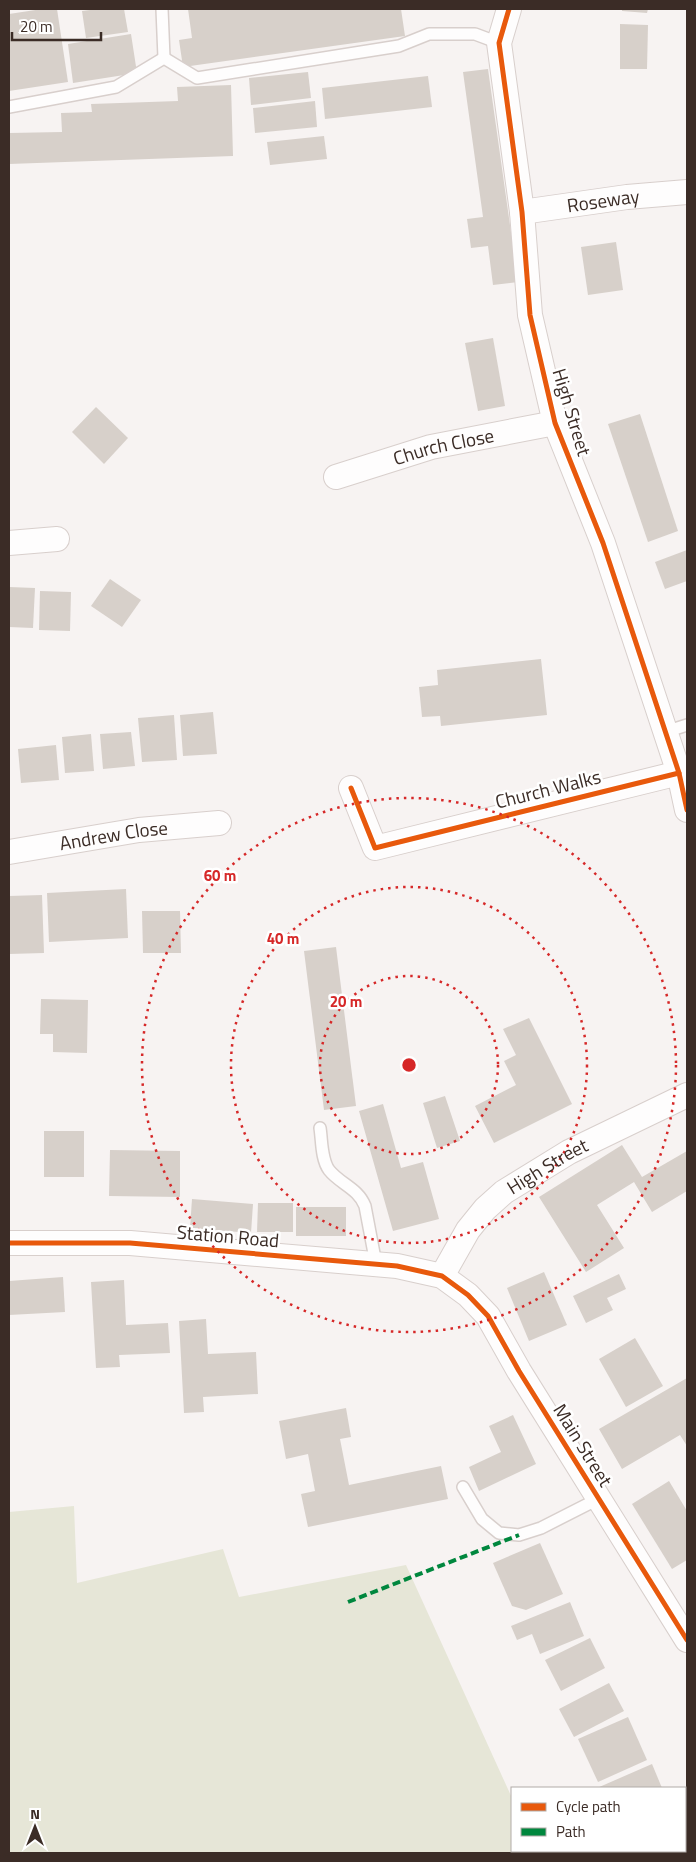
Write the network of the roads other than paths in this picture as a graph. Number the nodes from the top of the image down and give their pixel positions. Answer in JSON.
{"nodes":[{"id":1,"x":162,"y":9,"type":"edge"},
{"id":2,"x":509,"y":9,"type":"edge"},
{"id":3,"x":499,"y":44,"type":"junction"},
{"id":4,"x":164,"y":58,"type":"junction"},
{"id":5,"x":9,"y":107,"type":"edge"},
{"id":6,"x":687,"y":192,"type":"edge"},
{"id":7,"x":522,"y":212,"type":"junction"},
{"id":8,"x":555,"y":424,"type":"junction"},
{"id":9,"x":336,"y":477,"type":"dead end"},
{"id":10,"x":57,"y":539,"type":"dead end"},
{"id":11,"x":9,"y":543,"type":"edge"},
{"id":12,"x":687,"y":725,"type":"edge"},
{"id":13,"x":665,"y":732,"type":"junction"},
{"id":14,"x":679,"y":773,"type":"junction"},
{"id":15,"x":351,"y":788,"type":"dead end"},
{"id":16,"x":687,"y":810,"type":"edge"},
{"id":17,"x":219,"y":823,"type":"dead end"},
{"id":18,"x":9,"y":852,"type":"edge"},
{"id":19,"x":687,"y":1094,"type":"edge"},
{"id":20,"x":320,"y":1128,"type":"dead end"},
{"id":21,"x":9,"y":1243,"type":"edge"},
{"id":22,"x":376,"y":1264,"type":"junction"},
{"id":23,"x":442,"y":1276,"type":"junction"},
{"id":24,"x":463,"y":1487,"type":"dead end"},
{"id":25,"x":598,"y":1499,"type":"junction"},
{"id":26,"x":687,"y":1640,"type":"edge"}],
"edges":[{"from":1,"to":4,"type":"lane"},
{"from":2,"to":3,"type":"street","name":"High Street"},
{"from":3,"to":4,"type":"lane"},
{"from":3,"to":7,"type":"street","name":"High Street"},
{"from":4,"to":5,"type":"lane"},
{"from":6,"to":7,"type":"street","name":"Roseway"},
{"from":7,"to":8,"type":"street","name":"High Street"},
{"from":8,"to":9,"type":"street","name":"Church Close"},
{"from":8,"to":13,"type":"street","name":"High Street"},
{"from":10,"to":11,"type":"street"},
{"from":12,"to":13,"type":"lane"},
{"from":13,"to":14,"type":"street","name":"High Street"},
{"from":14,"to":15,"type":"street","name":"Church Walks"},
{"from":14,"to":16,"type":"street","name":"High Street"},
{"from":17,"to":18,"type":"street","name":"Andrew Close"},
{"from":19,"to":23,"type":"street","name":"High Street"},
{"from":20,"to":22,"type":"lane"},
{"from":21,"to":22,"type":"street","name":"Station Road"},
{"from":22,"to":23,"type":"street","name":"Station Road"},
{"from":23,"to":25,"type":"street","name":"Main Street"},
{"from":24,"to":25,"type":"lane"},
{"from":25,"to":26,"type":"street","name":"Main Street"}]}
